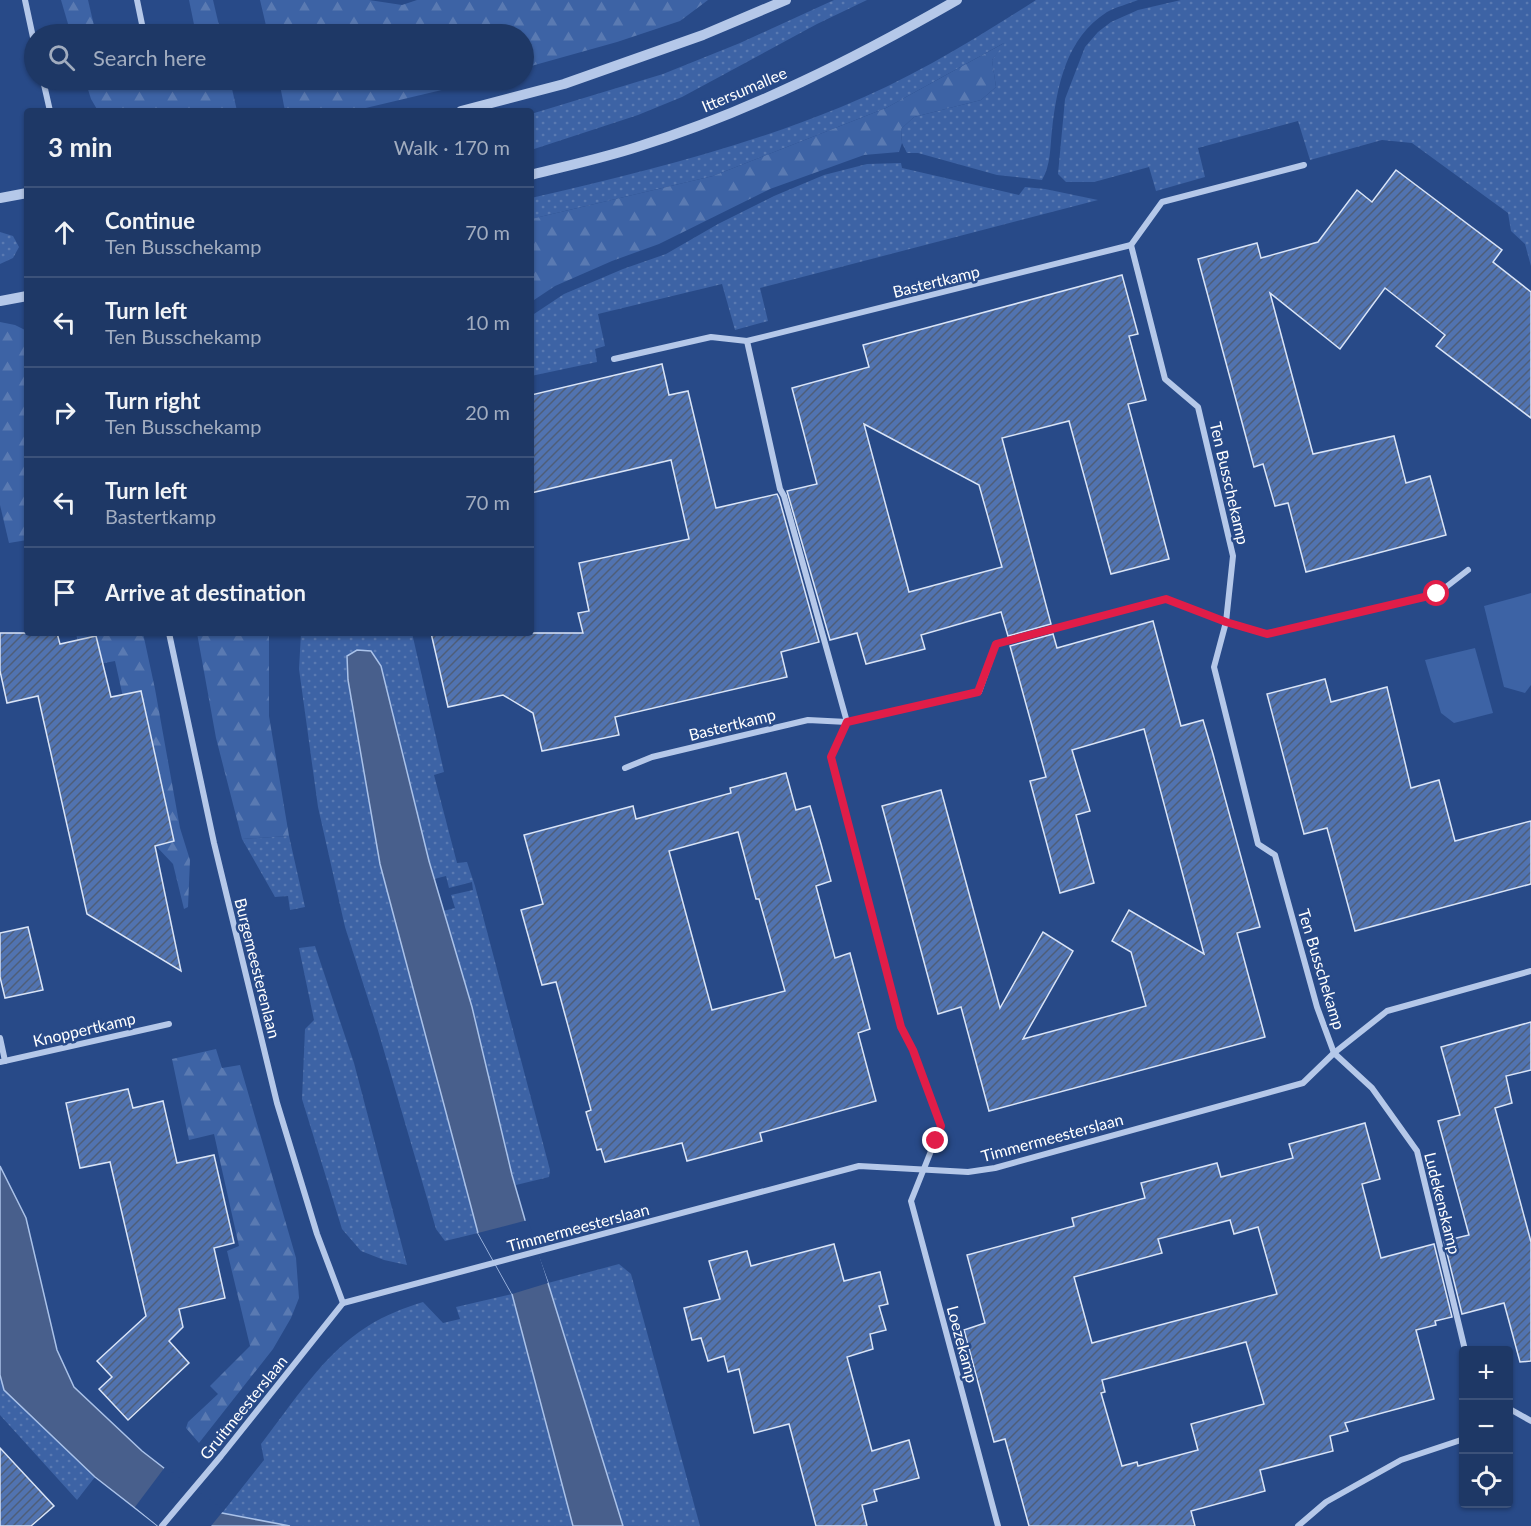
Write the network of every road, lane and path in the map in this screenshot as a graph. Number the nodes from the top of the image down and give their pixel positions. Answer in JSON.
{"nodes":[{"id":1,"x":25,"y":0,"type":"edge"},
{"id":2,"x":137,"y":0,"type":"edge"},
{"id":3,"x":786,"y":0,"type":"edge"},
{"id":4,"x":957,"y":0,"type":"edge"},
{"id":5,"x":30,"y":24,"type":"edge"},
{"id":6,"x":142,"y":24,"type":"edge"},
{"id":7,"x":45,"y":90,"type":"edge"},
{"id":8,"x":49,"y":108,"type":"edge"},
{"id":9,"x":472,"y":108,"type":"edge"},
{"id":10,"x":1304,"y":165,"type":"dead end"},
{"id":11,"x":534,"y":174,"type":"edge"},
{"id":12,"x":24,"y":194,"type":"edge"},
{"id":13,"x":0,"y":198,"type":"edge"},
{"id":14,"x":1131,"y":245,"type":"junction"},
{"id":15,"x":24,"y":297,"type":"edge"},
{"id":16,"x":0,"y":301,"type":"edge"},
{"id":17,"x":747,"y":341,"type":"junction"},
{"id":18,"x":614,"y":359,"type":"dead end"},
{"id":19,"x":1468,"y":570,"type":"dead end"},
{"id":20,"x":1226,"y":622,"type":"junction"},
{"id":21,"x":170,"y":636,"type":"edge"},
{"id":22,"x":847,"y":722,"type":"junction"},
{"id":23,"x":625,"y":768,"type":"dead end"},
{"id":24,"x":1531,"y":971,"type":"edge"},
{"id":25,"x":170,"y":1024,"type":"dead end"},
{"id":26,"x":0,"y":1038,"type":"edge"},
{"id":27,"x":1334,"y":1053,"type":"junction"},
{"id":28,"x":3,"y":1062,"type":"edge"},
{"id":29,"x":924,"y":1170,"type":"junction"},
{"id":30,"x":343,"y":1303,"type":"junction"},
{"id":31,"x":1464,"y":1346,"type":"edge"},
{"id":32,"x":1513,"y":1411,"type":"edge"},
{"id":33,"x":1516,"y":1413,"type":"junction"},
{"id":34,"x":1513,"y":1414,"type":"edge"},
{"id":35,"x":1531,"y":1421,"type":"edge"},
{"id":36,"x":1459,"y":1441,"type":"edge"},
{"id":37,"x":162,"y":1526,"type":"edge"},
{"id":38,"x":998,"y":1526,"type":"edge"},
{"id":39,"x":1298,"y":1526,"type":"edge"}],
"edges":[{"from":1,"to":5,"type":"street"},
{"from":2,"to":6,"type":"street"},
{"from":3,"to":9,"type":"street"},
{"from":4,"to":11,"type":"street","name":"Ittersumallee"},
{"from":7,"to":8,"type":"street"},
{"from":10,"to":14,"type":"street"},
{"from":12,"to":13,"type":"street"},
{"from":14,"to":17,"type":"street","name":"Bastertkamp"},
{"from":14,"to":20,"type":"street","name":"Ten Busschekamp"},
{"from":15,"to":16,"type":"street"},
{"from":17,"to":18,"type":"street","name":"Bastertkamp"},
{"from":17,"to":22,"type":"street"},
{"from":19,"to":20,"type":"street"},
{"from":20,"to":22,"type":"street"},
{"from":20,"to":27,"type":"street","name":"Ten Busschekamp"},
{"from":21,"to":30,"type":"street","name":"Burgemeesterenlaan"},
{"from":22,"to":23,"type":"street","name":"Bastertkamp"},
{"from":22,"to":29,"type":"street"},
{"from":24,"to":27,"type":"street","name":"Timmermeesterslaan"},
{"from":25,"to":28,"type":"street","name":"Knoppertkamp"},
{"from":26,"to":28,"type":"street","name":"Knoppertkamp"},
{"from":27,"to":29,"type":"street","name":"Timmermeesterslaan"},
{"from":27,"to":31,"type":"street","name":"Ludekenskamp"},
{"from":29,"to":30,"type":"street","name":"Timmermeesterslaan"},
{"from":29,"to":38,"type":"street","name":"Loezekamp"},
{"from":30,"to":37,"type":"street","name":"Gruitmeesterslaan"},
{"from":32,"to":33,"type":"street"},
{"from":33,"to":34,"type":"street"},
{"from":33,"to":35,"type":"street"},
{"from":36,"to":39,"type":"street"}]}
